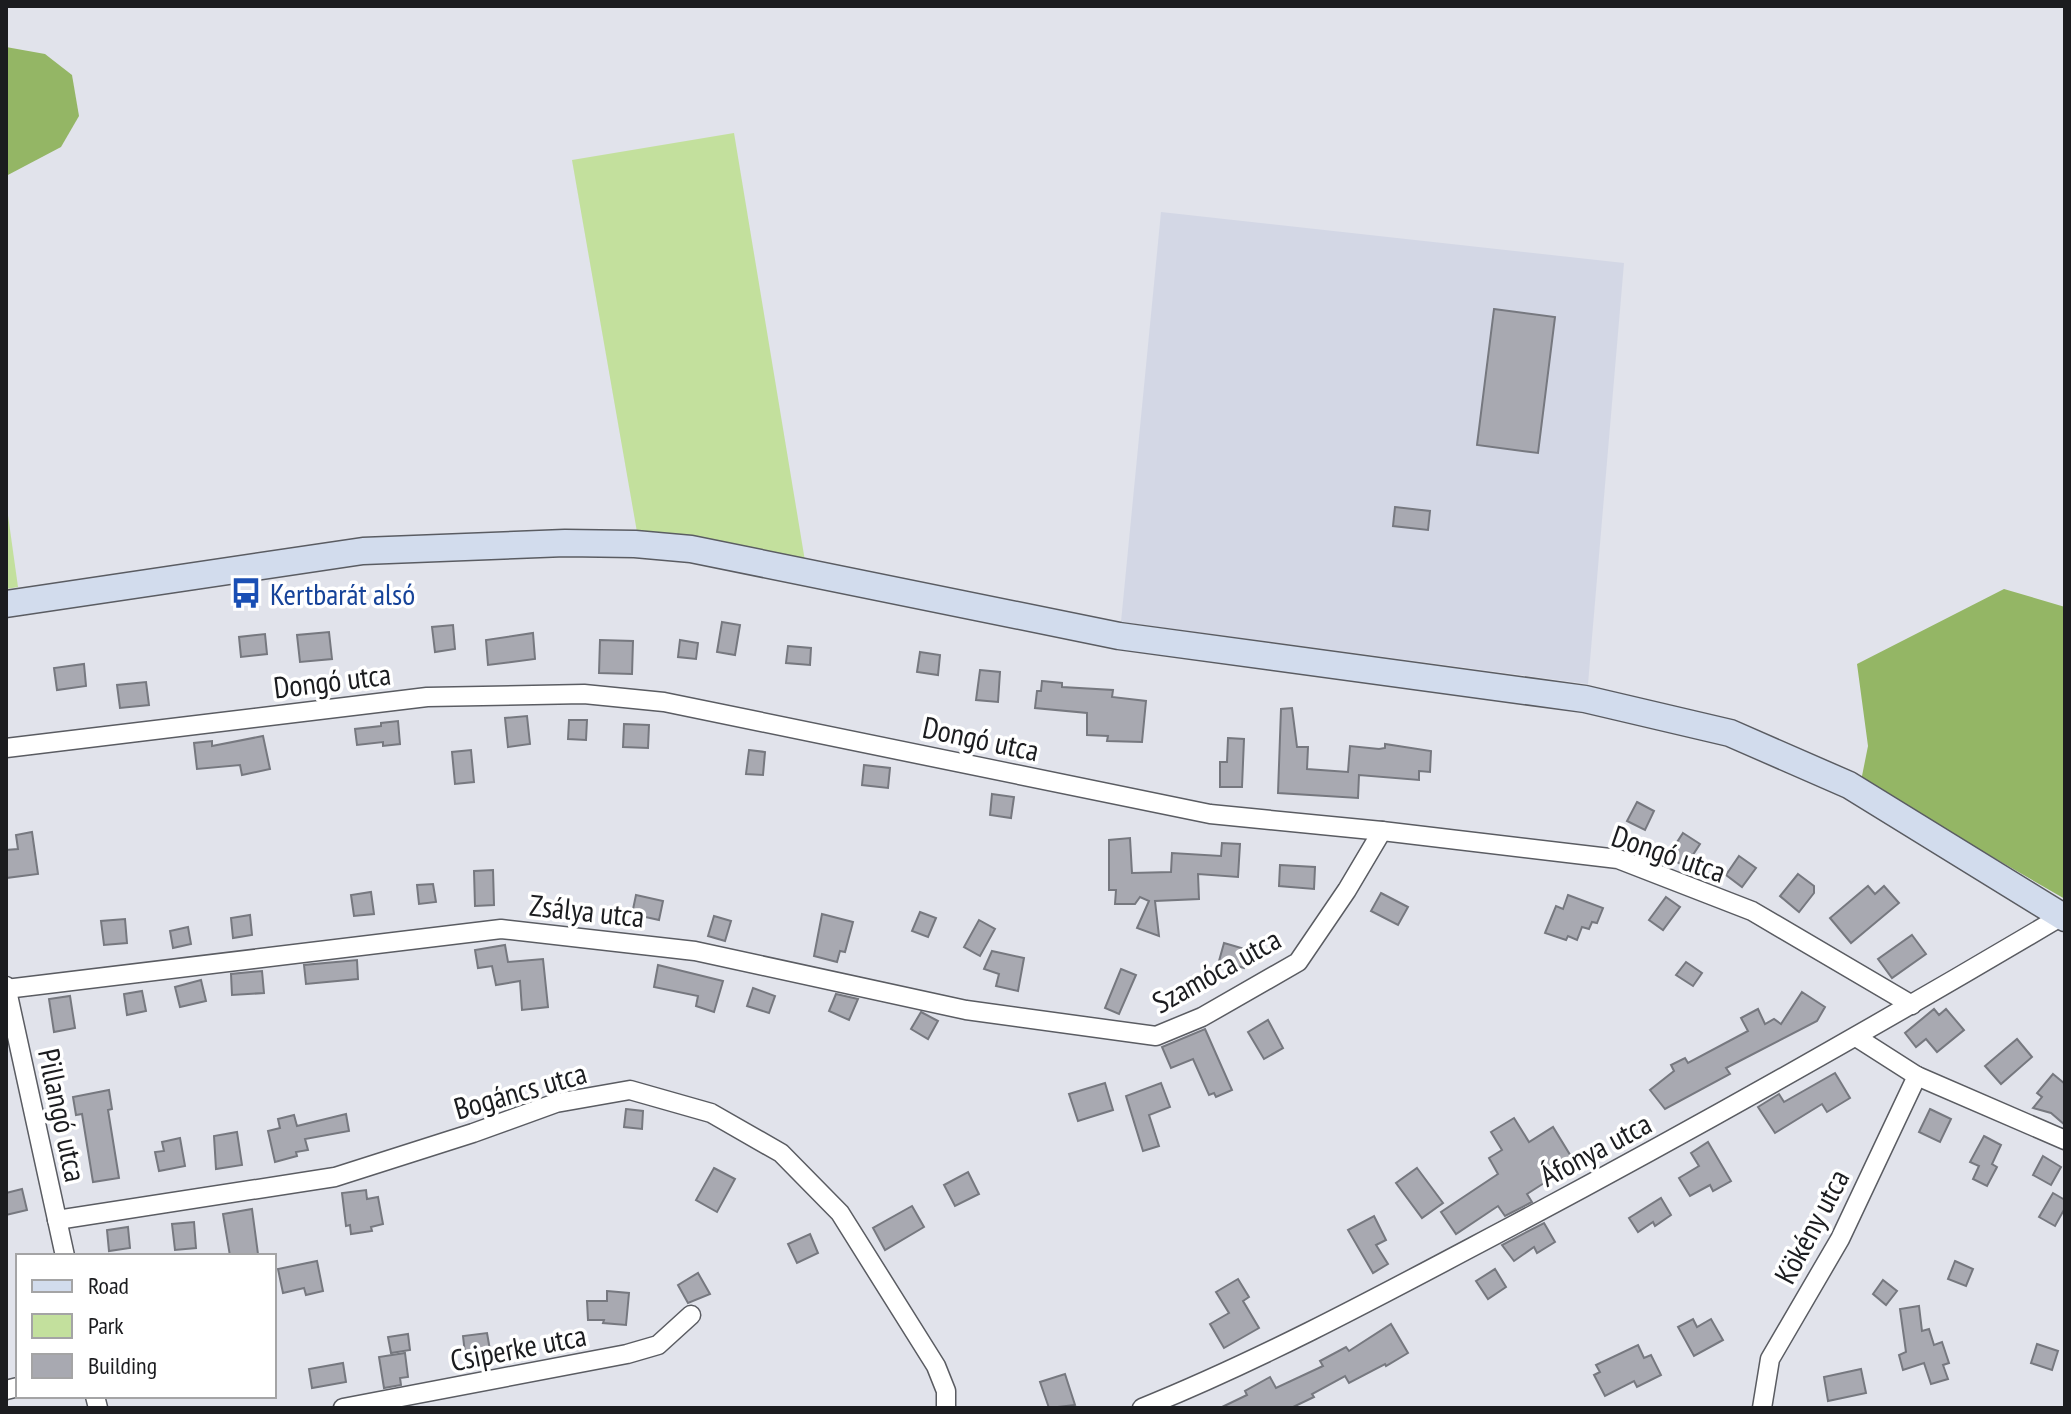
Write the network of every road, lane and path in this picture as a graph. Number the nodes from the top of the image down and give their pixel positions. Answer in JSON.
{"nodes":[{"id":1,"x":6,"y":604,"type":"edge"},
{"id":2,"x":6,"y":748,"type":"edge"},
{"id":3,"x":1382,"y":831,"type":"junction"},
{"id":4,"x":2064,"y":917,"type":"edge"},
{"id":5,"x":6,"y":988,"type":"edge"},
{"id":6,"x":1912,"y":1005,"type":"junction"},
{"id":7,"x":1156,"y":1036,"type":"joint"},
{"id":8,"x":1856,"y":1037,"type":"junction"},
{"id":9,"x":1917,"y":1076,"type":"junction"},
{"id":10,"x":2065,"y":1140,"type":"edge"},
{"id":11,"x":57,"y":1220,"type":"junction"},
{"id":12,"x":65,"y":1254,"type":"edge"},
{"id":13,"x":691,"y":1315,"type":"dead end"},
{"id":14,"x":1766,"y":1406,"type":"edge"},
{"id":15,"x":343,"y":1408,"type":"edge"},
{"id":16,"x":946,"y":1408,"type":"edge"},
{"id":17,"x":1142,"y":1408,"type":"edge"}],
"edges":[{"from":1,"to":4,"type":"street"},
{"from":2,"to":3,"type":"street","name":"Dongó utca"},
{"from":3,"to":6,"type":"street","name":"Dongó utca"},
{"from":3,"to":7,"type":"street","name":"Szamóca utca"},
{"from":4,"to":6,"type":"street","name":"Áfonya utca"},
{"from":5,"to":7,"type":"street","name":"Zsálya utca"},
{"from":5,"to":11,"type":"street","name":"Pillangó utca"},
{"from":6,"to":8,"type":"street","name":"Áfonya utca"},
{"from":8,"to":9,"type":"street"},
{"from":8,"to":17,"type":"street","name":"Áfonya utca"},
{"from":9,"to":10,"type":"street"},
{"from":9,"to":14,"type":"street","name":"Kökény utca"},
{"from":11,"to":12,"type":"street","name":"Pillangó utca"},
{"from":11,"to":16,"type":"street","name":"Bogáncs utca"},
{"from":13,"to":15,"type":"street","name":"Csiperke utca"}]}
